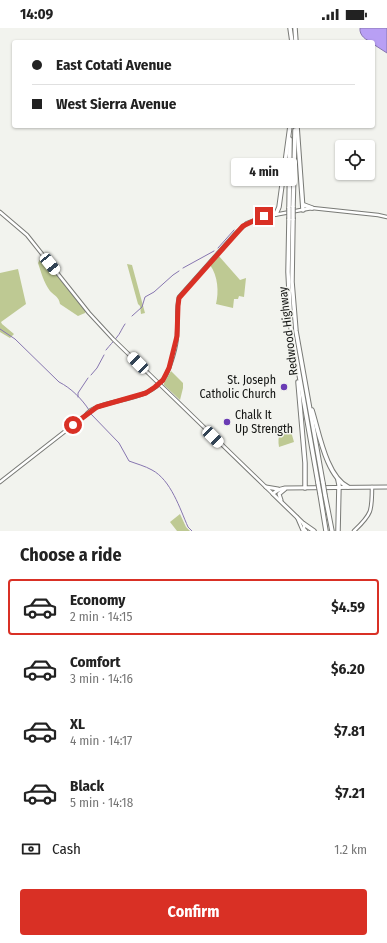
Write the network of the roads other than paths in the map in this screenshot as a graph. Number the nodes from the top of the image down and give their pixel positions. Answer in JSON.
{"nodes":[{"id":1,"x":290,"y":28,"type":"edge"},
{"id":2,"x":295,"y":28,"type":"edge"},
{"id":3,"x":292,"y":40,"type":"edge"},
{"id":4,"x":296,"y":40,"type":"edge"},
{"id":5,"x":290,"y":128,"type":"edge"},
{"id":6,"x":290,"y":128,"type":"edge"},
{"id":7,"x":296,"y":128,"type":"edge"},
{"id":8,"x":296,"y":128,"type":"edge"},
{"id":9,"x":304,"y":205,"type":"junction"},
{"id":10,"x":280,"y":207,"type":"junction"},
{"id":11,"x":291,"y":208,"type":"junction"},
{"id":12,"x":312,"y":208,"type":"junction"},
{"id":13,"x":303,"y":210,"type":"junction"},
{"id":14,"x":0,"y":212,"type":"edge"},
{"id":15,"x":281,"y":213,"type":"junction"},
{"id":16,"x":276,"y":214,"type":"junction"},
{"id":17,"x":387,"y":217,"type":"edge"},
{"id":18,"x":291,"y":219,"type":"junction"},
{"id":19,"x":298,"y":373,"type":"junction"},
{"id":20,"x":159,"y":384,"type":"junction"},
{"id":21,"x":307,"y":395,"type":"junction"},
{"id":22,"x":337,"y":479,"type":"junction"},
{"id":23,"x":0,"y":482,"type":"edge"},
{"id":24,"x":266,"y":487,"type":"junction"},
{"id":25,"x":348,"y":487,"type":"junction"},
{"id":26,"x":372,"y":487,"type":"junction"},
{"id":27,"x":387,"y":487,"type":"edge"},
{"id":28,"x":284,"y":488,"type":"junction"},
{"id":29,"x":305,"y":488,"type":"junction"},
{"id":30,"x":338,"y":488,"type":"junction"},
{"id":31,"x":273,"y":494,"type":"junction"},
{"id":32,"x":285,"y":506,"type":"junction"},
{"id":33,"x":297,"y":517,"type":"junction"},
{"id":34,"x":304,"y":524,"type":"junction"},
{"id":35,"x":304,"y":531,"type":"edge"},
{"id":36,"x":314,"y":531,"type":"edge"},
{"id":37,"x":326,"y":531,"type":"edge"},
{"id":38,"x":332,"y":531,"type":"edge"},
{"id":39,"x":338,"y":531,"type":"edge"},
{"id":40,"x":354,"y":531,"type":"edge"}],
"edges":[{"from":1,"to":3,"type":"highway"},
{"from":2,"to":4,"type":"highway"},
{"from":5,"to":10,"type":"highway"},
{"from":6,"to":11,"type":"highway","name":"Redwood Highway"},
{"from":7,"to":11,"type":"highway","name":"Redwood Highway"},
{"from":8,"to":9,"type":"highway"},
{"from":9,"to":12,"type":"highway"},
{"from":9,"to":13,"type":"highway"},
{"from":10,"to":15,"type":"highway"},
{"from":10,"to":16,"type":"highway"},
{"from":11,"to":18,"type":"highway","name":"Redwood Highway","bridge":true},
{"from":12,"to":13,"type":"main road"},
{"from":12,"to":17,"type":"main road"},
{"from":13,"to":15,"type":"main road"},
{"from":14,"to":20,"type":"main road"},
{"from":15,"to":16,"type":"main road"},
{"from":16,"to":20,"type":"main road"},
{"from":18,"to":19,"type":"highway","name":"Redwood Highway"},
{"from":18,"to":21,"type":"highway","name":"Redwood Highway"},
{"from":19,"to":29,"type":"highway"},
{"from":19,"to":37,"type":"highway","name":"Redwood Highway","bridge":true},
{"from":20,"to":23,"type":"main road"},
{"from":20,"to":24,"type":"main road"},
{"from":21,"to":22,"type":"highway"},
{"from":21,"to":38,"type":"highway","name":"Redwood Highway","bridge":true},
{"from":22,"to":25,"type":"highway"},
{"from":22,"to":30,"type":"highway"},
{"from":24,"to":28,"type":"main road"},
{"from":24,"to":31,"type":"main road"},
{"from":25,"to":26,"type":"main road"},
{"from":25,"to":30,"type":"main road"},
{"from":26,"to":27,"type":"main road"},
{"from":26,"to":40,"type":"main road"},
{"from":28,"to":29,"type":"main road"},
{"from":28,"to":31,"type":"main road"},
{"from":28,"to":32,"type":"main road"},
{"from":29,"to":30,"type":"main road"},
{"from":30,"to":39,"type":"highway"},
{"from":31,"to":32,"type":"main road"},
{"from":32,"to":33,"type":"main road"},
{"from":33,"to":34,"type":"main road"},
{"from":33,"to":35,"type":"main road"},
{"from":34,"to":35,"type":"main road"},
{"from":34,"to":36,"type":"highway"}]}
